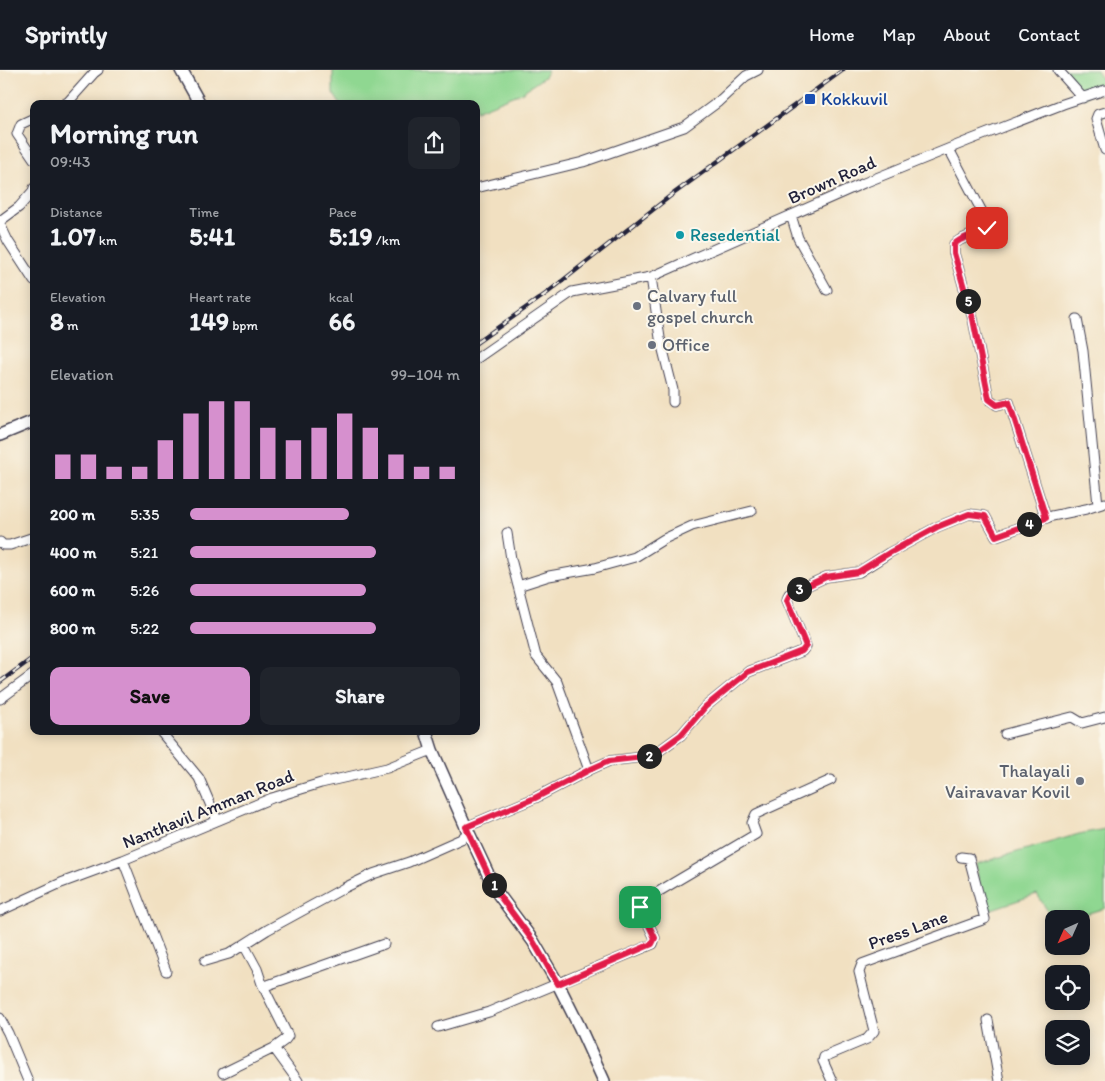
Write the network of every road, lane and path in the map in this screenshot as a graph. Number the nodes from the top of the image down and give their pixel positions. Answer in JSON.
{"nodes":[{"id":1,"x":98,"y":70,"type":"edge"},
{"id":2,"x":181,"y":70,"type":"edge"},
{"id":3,"x":758,"y":70,"type":"edge"},
{"id":4,"x":1058,"y":70,"type":"edge"},
{"id":5,"x":1105,"y":90,"type":"edge"},
{"id":6,"x":1083,"y":98,"type":"junction"},
{"id":7,"x":70,"y":100,"type":"edge"},
{"id":8,"x":198,"y":100,"type":"edge"},
{"id":9,"x":1105,"y":112,"type":"edge"},
{"id":10,"x":30,"y":120,"type":"edge"},
{"id":11,"x":949,"y":148,"type":"junction"},
{"id":12,"x":1105,"y":150,"type":"edge"},
{"id":13,"x":30,"y":153,"type":"edge"},
{"id":14,"x":480,"y":187,"type":"edge"},
{"id":15,"x":30,"y":194,"type":"edge"},
{"id":16,"x":791,"y":215,"type":"junction"},
{"id":17,"x":0,"y":222,"type":"edge"},
{"id":18,"x":30,"y":275,"type":"edge"},
{"id":19,"x":651,"y":276,"type":"junction"},
{"id":20,"x":827,"y":290,"type":"dead end"},
{"id":21,"x":1077,"y":319,"type":"dead end"},
{"id":22,"x":480,"y":356,"type":"edge"},
{"id":23,"x":673,"y":402,"type":"dead end"},
{"id":24,"x":30,"y":423,"type":"edge"},
{"id":25,"x":0,"y":435,"type":"edge"},
{"id":26,"x":1102,"y":504,"type":"edge"},
{"id":27,"x":752,"y":511,"type":"dead end"},
{"id":28,"x":1046,"y":518,"type":"junction"},
{"id":29,"x":507,"y":533,"type":"dead end"},
{"id":30,"x":30,"y":538,"type":"edge"},
{"id":31,"x":0,"y":542,"type":"edge"},
{"id":32,"x":518,"y":586,"type":"junction"},
{"id":33,"x":30,"y":677,"type":"edge"},
{"id":34,"x":0,"y":698,"type":"edge"},
{"id":35,"x":1105,"y":717,"type":"edge"},
{"id":36,"x":1005,"y":734,"type":"dead end"},
{"id":37,"x":163,"y":735,"type":"edge"},
{"id":38,"x":427,"y":735,"type":"edge"},
{"id":39,"x":432,"y":750,"type":"junction"},
{"id":40,"x":589,"y":770,"type":"junction"},
{"id":41,"x":831,"y":780,"type":"dead end"},
{"id":42,"x":217,"y":820,"type":"junction"},
{"id":43,"x":468,"y":829,"type":"junction"},
{"id":44,"x":961,"y":857,"type":"dead end"},
{"id":45,"x":123,"y":860,"type":"junction"},
{"id":46,"x":0,"y":911,"type":"edge"},
{"id":47,"x":384,"y":944,"type":"dead end"},
{"id":48,"x":244,"y":945,"type":"junction"},
{"id":49,"x":205,"y":961,"type":"dead end"},
{"id":50,"x":166,"y":971,"type":"dead end"},
{"id":51,"x":262,"y":984,"type":"junction"},
{"id":52,"x":558,"y":984,"type":"junction"},
{"id":53,"x":0,"y":1018,"type":"edge"},
{"id":54,"x":988,"y":1020,"type":"dead end"},
{"id":55,"x":438,"y":1027,"type":"dead end"},
{"id":56,"x":274,"y":1048,"type":"junction"},
{"id":57,"x":223,"y":1073,"type":"dead end"},
{"id":58,"x":28,"y":1081,"type":"edge"},
{"id":59,"x":298,"y":1081,"type":"edge"},
{"id":60,"x":604,"y":1081,"type":"edge"},
{"id":61,"x":832,"y":1081,"type":"edge"},
{"id":62,"x":999,"y":1081,"type":"edge"}],
"edges":[{"from":1,"to":7,"type":"street"},
{"from":2,"to":8,"type":"street"},
{"from":3,"to":14,"type":"street"},
{"from":4,"to":6,"type":"street"},
{"from":5,"to":6,"type":"street","name":"Brown Road"},
{"from":6,"to":11,"type":"street","name":"Brown Road"},
{"from":9,"to":12,"type":"street"},
{"from":10,"to":13,"type":"street"},
{"from":11,"to":16,"type":"street","name":"Brown Road"},
{"from":11,"to":28,"type":"street"},
{"from":15,"to":17,"type":"street"},
{"from":16,"to":19,"type":"street","name":"Brown Road"},
{"from":16,"to":20,"type":"street"},
{"from":17,"to":18,"type":"street"},
{"from":19,"to":22,"type":"street","name":"Brown Road"},
{"from":19,"to":23,"type":"street"},
{"from":21,"to":26,"type":"street"},
{"from":24,"to":25,"type":"street"},
{"from":26,"to":28,"type":"street"},
{"from":27,"to":32,"type":"street"},
{"from":28,"to":40,"type":"street"},
{"from":29,"to":32,"type":"street"},
{"from":30,"to":31,"type":"street"},
{"from":32,"to":40,"type":"street"},
{"from":33,"to":34,"type":"street"},
{"from":35,"to":36,"type":"street"},
{"from":37,"to":42,"type":"street"},
{"from":38,"to":39,"type":"street"},
{"from":39,"to":42,"type":"street","name":"Nanthavil Amman Road"},
{"from":39,"to":43,"type":"street"},
{"from":40,"to":43,"type":"street"},
{"from":41,"to":52,"type":"street"},
{"from":42,"to":45,"type":"street","name":"Nanthavil Amman Road"},
{"from":43,"to":48,"type":"street"},
{"from":43,"to":52,"type":"street"},
{"from":44,"to":61,"type":"street","name":"Press Lane"},
{"from":45,"to":46,"type":"street","name":"Nanthavil Amman Road"},
{"from":45,"to":50,"type":"street"},
{"from":47,"to":51,"type":"street"},
{"from":48,"to":49,"type":"street"},
{"from":48,"to":51,"type":"street"},
{"from":51,"to":56,"type":"street"},
{"from":52,"to":55,"type":"street"},
{"from":52,"to":60,"type":"street"},
{"from":53,"to":58,"type":"street"},
{"from":54,"to":62,"type":"street"},
{"from":56,"to":57,"type":"street"},
{"from":56,"to":59,"type":"street"}]}
